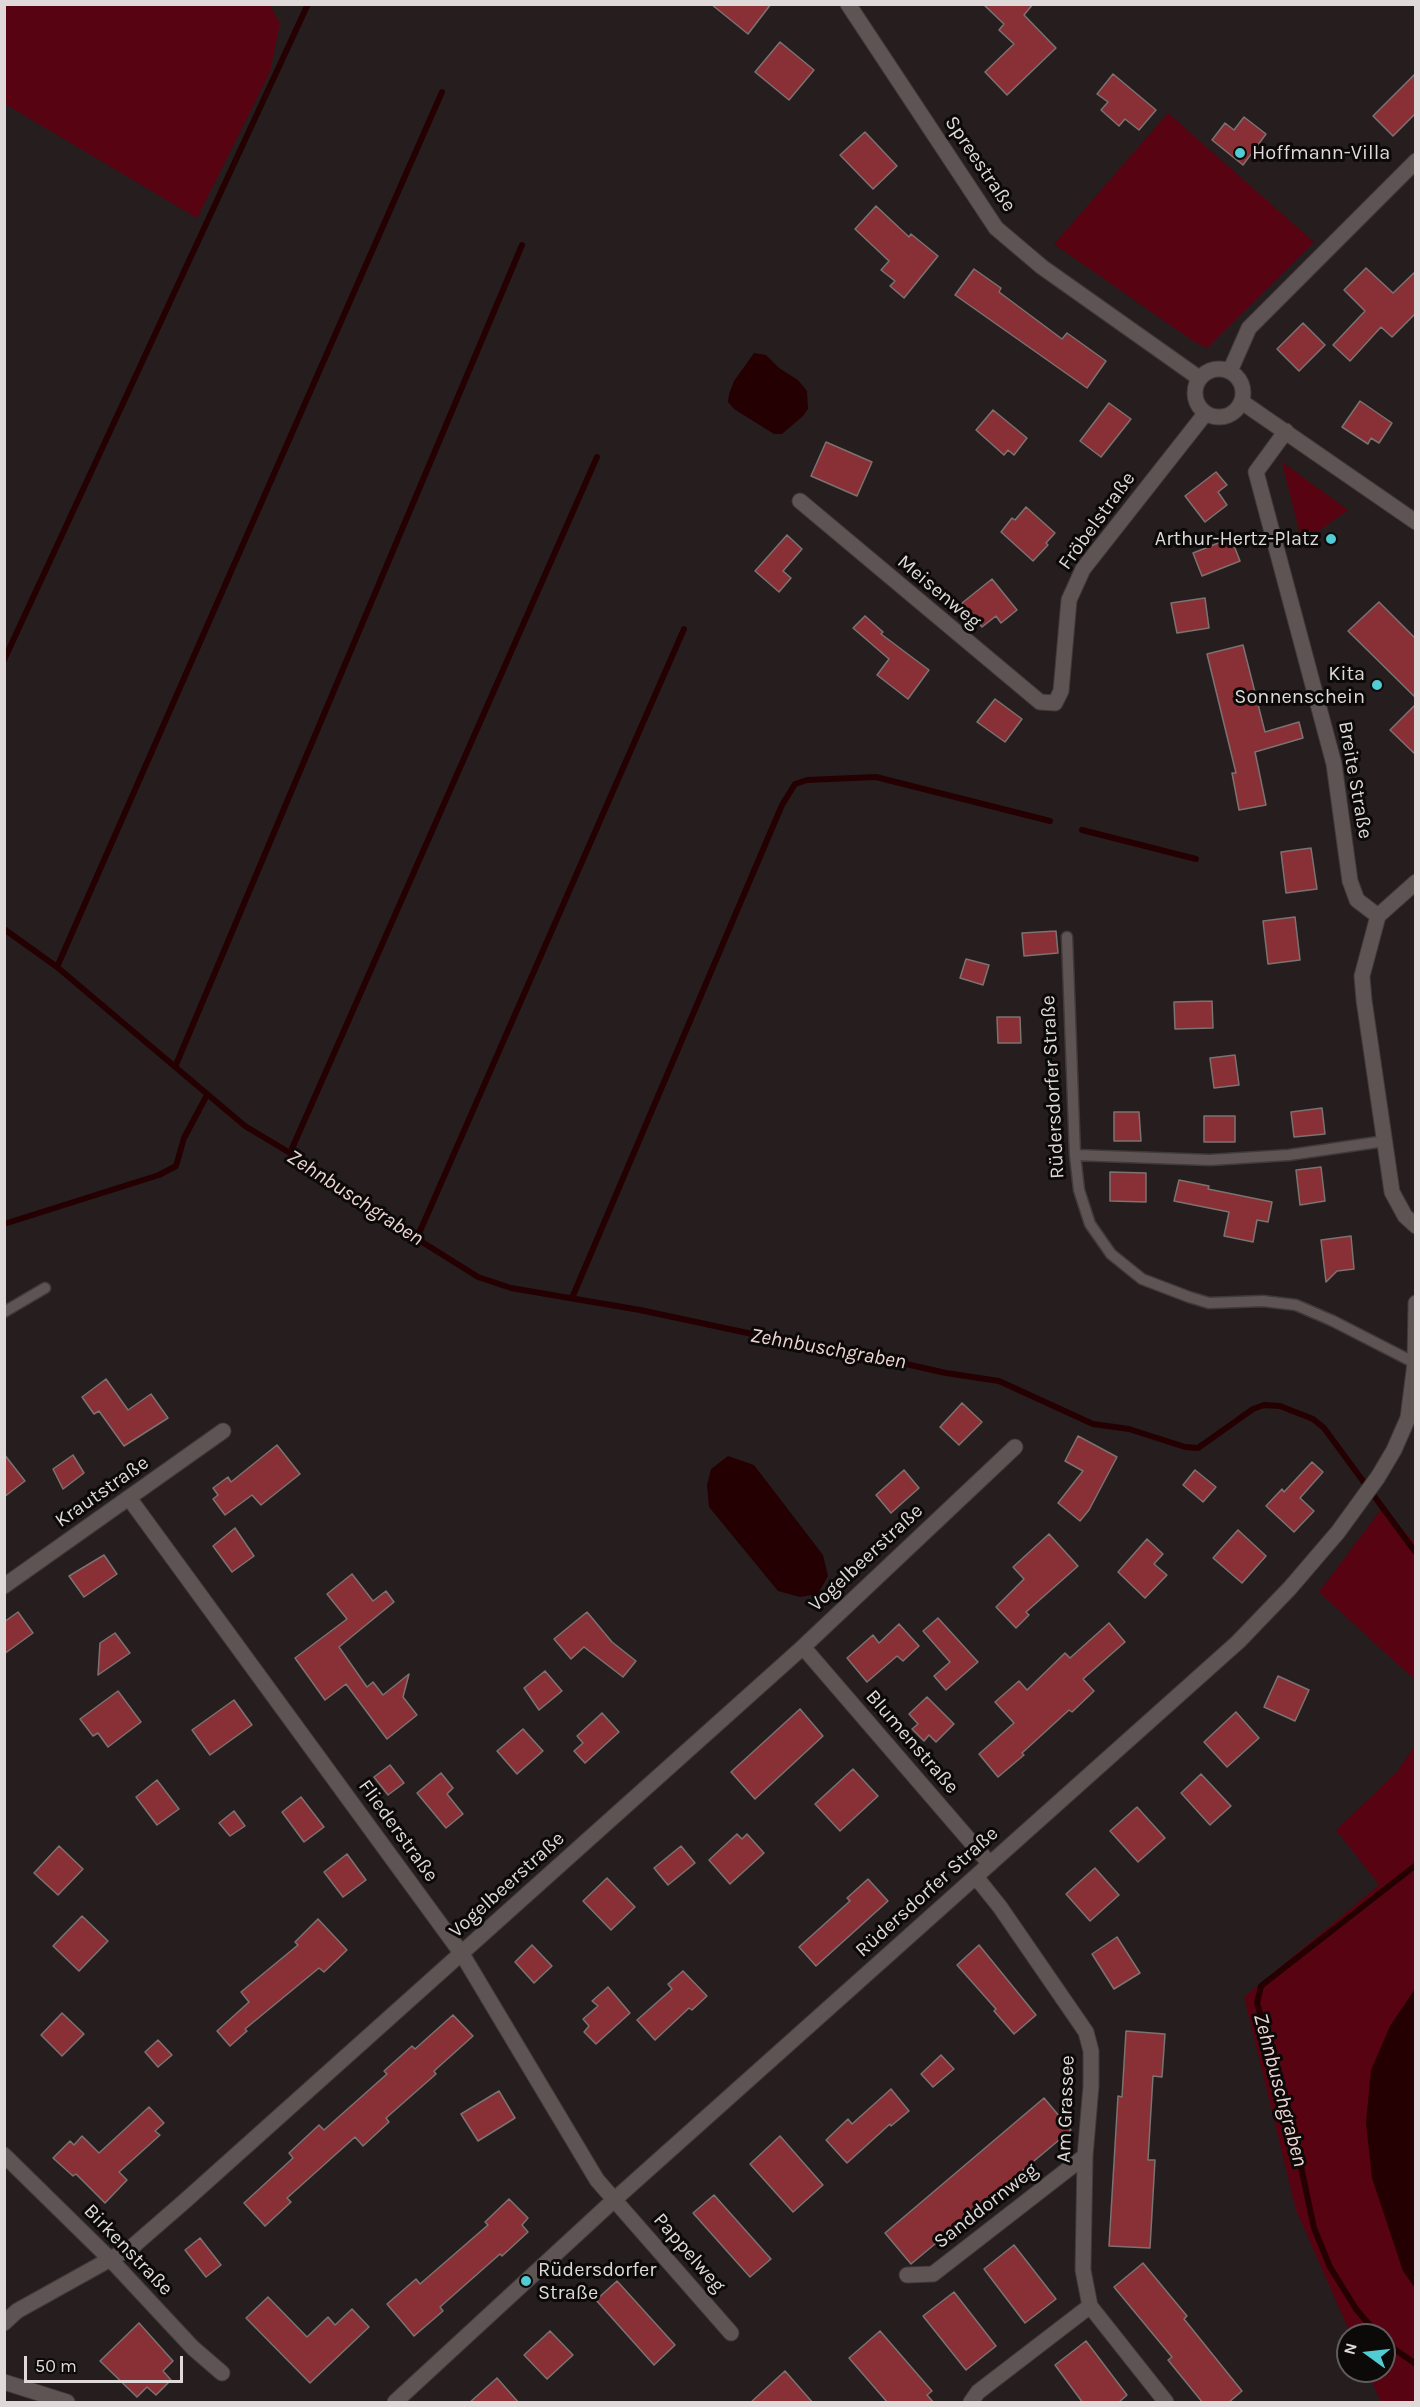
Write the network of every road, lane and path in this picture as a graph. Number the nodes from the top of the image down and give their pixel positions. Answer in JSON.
{"nodes":[{"id":1,"x":848,"y":4,"type":"edge"},
{"id":2,"x":1416,"y":161,"type":"edge"},
{"id":3,"x":1230,"y":372,"type":"junction"},
{"id":4,"x":1199,"y":378,"type":"junction"},
{"id":5,"x":1242,"y":402,"type":"junction"},
{"id":6,"x":1205,"y":414,"type":"junction"},
{"id":7,"x":1286,"y":431,"type":"junction"},
{"id":8,"x":800,"y":501,"type":"dead end"},
{"id":9,"x":1416,"y":522,"type":"edge"},
{"id":10,"x":1055,"y":704,"type":"joint"},
{"id":11,"x":1416,"y":882,"type":"edge"},
{"id":12,"x":1378,"y":916,"type":"junction"},
{"id":13,"x":1067,"y":937,"type":"dead end"},
{"id":14,"x":1385,"y":1141,"type":"junction"},
{"id":15,"x":1075,"y":1155,"type":"junction"},
{"id":16,"x":1416,"y":1226,"type":"edge"},
{"id":17,"x":45,"y":1288,"type":"dead end"},
{"id":18,"x":1416,"y":1303,"type":"edge"},
{"id":19,"x":4,"y":1312,"type":"edge"},
{"id":20,"x":1415,"y":1363,"type":"edge"},
{"id":21,"x":223,"y":1431,"type":"dead end"},
{"id":22,"x":1015,"y":1447,"type":"dead end"},
{"id":23,"x":129,"y":1498,"type":"junction"},
{"id":24,"x":4,"y":1586,"type":"edge"},
{"id":25,"x":803,"y":1647,"type":"junction"},
{"id":26,"x":990,"y":1864,"type":"junction"},
{"id":27,"x":975,"y":1877,"type":"junction"},
{"id":28,"x":462,"y":1954,"type":"junction"},
{"id":29,"x":4,"y":2155,"type":"edge"},
{"id":30,"x":1085,"y":2156,"type":"junction"},
{"id":31,"x":614,"y":2200,"type":"junction"},
{"id":32,"x":111,"y":2260,"type":"junction"},
{"id":33,"x":907,"y":2275,"type":"dead end"},
{"id":34,"x":1090,"y":2306,"type":"junction"},
{"id":35,"x":4,"y":2323,"type":"edge"},
{"id":36,"x":731,"y":2333,"type":"dead end"},
{"id":37,"x":222,"y":2373,"type":"dead end"},
{"id":38,"x":4,"y":2382,"type":"edge"},
{"id":39,"x":67,"y":2403,"type":"edge"},
{"id":40,"x":395,"y":2403,"type":"edge"},
{"id":41,"x":971,"y":2403,"type":"edge"},
{"id":42,"x":1166,"y":2403,"type":"edge"}],
"edges":[{"from":1,"to":4,"type":"street","name":"Spreestraße"},
{"from":2,"to":3,"type":"street"},
{"from":3,"to":4,"type":"street"},
{"from":3,"to":5,"type":"street"},
{"from":4,"to":6,"type":"street"},
{"from":5,"to":6,"type":"street"},
{"from":5,"to":7,"type":"street"},
{"from":6,"to":10,"type":"street","name":"Fröbelstraße"},
{"from":7,"to":9,"type":"street"},
{"from":7,"to":12,"type":"street","name":"Breite Straße"},
{"from":8,"to":10,"type":"street","name":"Meisenweg"},
{"from":11,"to":12,"type":"street"},
{"from":12,"to":14,"type":"street"},
{"from":13,"to":15,"type":"lane","name":"Rüdersdorfer Straße"},
{"from":14,"to":15,"type":"lane"},
{"from":14,"to":16,"type":"street"},
{"from":15,"to":20,"type":"lane","name":"Rüdersdorfer Straße"},
{"from":17,"to":19,"type":"lane"},
{"from":18,"to":20,"type":"street","name":"Rüdersdorfer Straße"},
{"from":20,"to":26,"type":"street","name":"Rüdersdorfer Straße"},
{"from":21,"to":23,"type":"street","name":"Krautstraße"},
{"from":22,"to":25,"type":"street","name":"Vogelbeerstraße"},
{"from":23,"to":24,"type":"street","name":"Krautstraße"},
{"from":23,"to":28,"type":"street","name":"Fliederstraße"},
{"from":25,"to":26,"type":"street","name":"Blumenstraße"},
{"from":25,"to":28,"type":"street","name":"Vogelbeerstraße"},
{"from":26,"to":27,"type":"street","name":"Rüdersdorfer Straße"},
{"from":27,"to":30,"type":"street","name":"Am Grassee"},
{"from":27,"to":31,"type":"street","name":"Rüdersdorfer Straße"},
{"from":28,"to":31,"type":"street","name":"Fliederstraße"},
{"from":28,"to":32,"type":"street","name":"Vogelbeerstraße"},
{"from":29,"to":32,"type":"street","name":"Birkenstraße"},
{"from":30,"to":33,"type":"street","name":"Sanddornweg"},
{"from":30,"to":34,"type":"street","name":"Am Grassee"},
{"from":31,"to":36,"type":"street","name":"Pappelweg"},
{"from":31,"to":40,"type":"street","name":"Rüdersdorfer Straße"},
{"from":32,"to":35,"type":"street","name":"Vogelbeerstraße"},
{"from":32,"to":37,"type":"street","name":"Birkenstraße"},
{"from":34,"to":41,"type":"street"},
{"from":34,"to":42,"type":"street","name":"Am Grassee"},
{"from":38,"to":39,"type":"street"}]}
